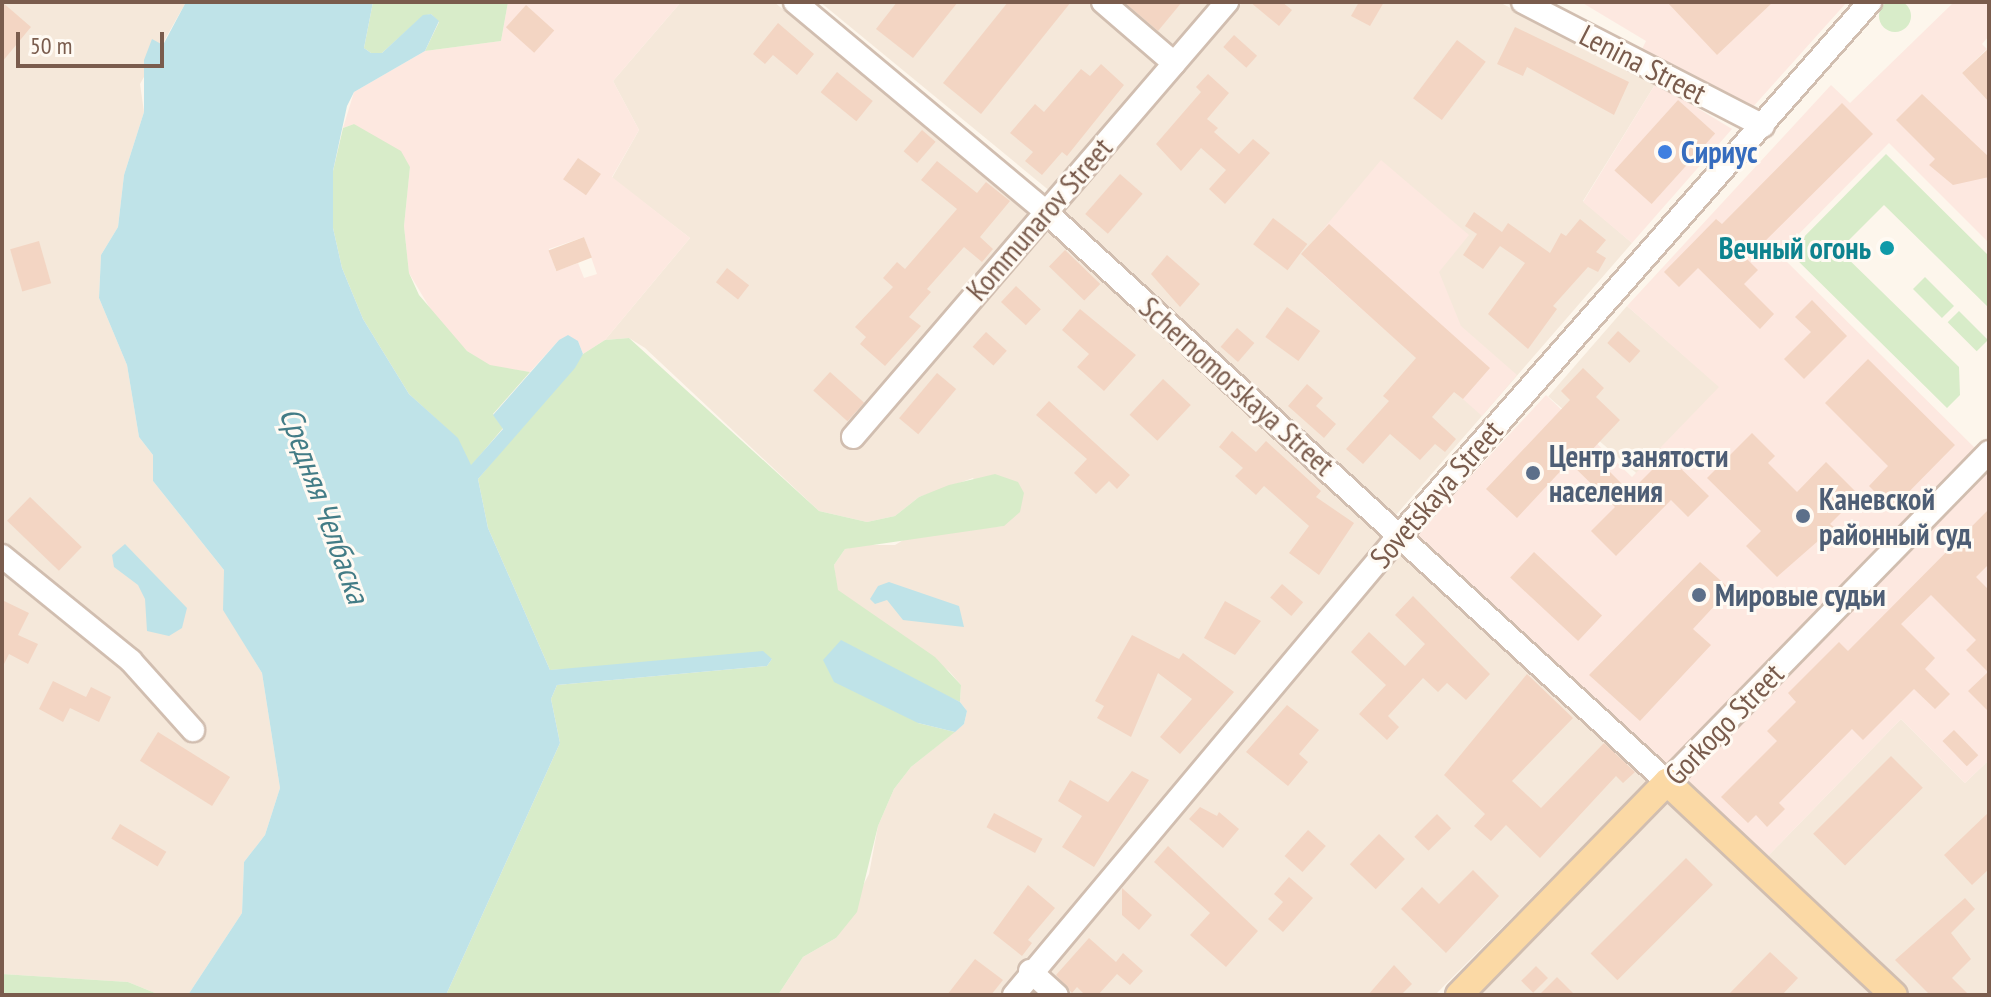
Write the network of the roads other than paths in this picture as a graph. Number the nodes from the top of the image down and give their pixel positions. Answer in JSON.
{"nodes":[{"id":1,"x":795,"y":2,"type":"edge"},
{"id":2,"x":1103,"y":2,"type":"edge"},
{"id":3,"x":1227,"y":2,"type":"edge"},
{"id":4,"x":1523,"y":2,"type":"edge"},
{"id":5,"x":1870,"y":2,"type":"edge"},
{"id":6,"x":1174,"y":63,"type":"junction"},
{"id":7,"x":1763,"y":126,"type":"junction"},
{"id":8,"x":1045,"y":211,"type":"junction"},
{"id":9,"x":853,"y":437,"type":"dead end"},
{"id":10,"x":1989,"y":452,"type":"edge"},
{"id":11,"x":1400,"y":535,"type":"junction"},
{"id":12,"x":2,"y":556,"type":"edge"},
{"id":13,"x":193,"y":730,"type":"dead end"},
{"id":14,"x":1667,"y":782,"type":"junction"},
{"id":15,"x":1030,"y":971,"type":"junction"},
{"id":16,"x":1014,"y":995,"type":"edge"},
{"id":17,"x":1057,"y":995,"type":"edge"},
{"id":18,"x":1459,"y":995,"type":"edge"},
{"id":19,"x":1894,"y":995,"type":"edge"}],
"edges":[{"from":1,"to":8,"type":"street","name":"Sсhernomorskaya Street"},
{"from":2,"to":6,"type":"street"},
{"from":3,"to":6,"type":"street","name":"Kommunarov Street"},
{"from":4,"to":7,"type":"street","name":"Lenina Street"},
{"from":5,"to":7,"type":"street","name":"Sovetskaya Street"},
{"from":6,"to":8,"type":"street","name":"Kommunarov Street"},
{"from":7,"to":11,"type":"street","name":"Sovetskaya Street"},
{"from":8,"to":9,"type":"street","name":"Kommunarov Street"},
{"from":8,"to":11,"type":"street","name":"Sсhernomorskaya Street"},
{"from":10,"to":14,"type":"street","name":"Gorkogo Street"},
{"from":11,"to":14,"type":"street","name":"Sсhernomorskaya Street"},
{"from":11,"to":15,"type":"street","name":"Sovetskaya Street"},
{"from":12,"to":13,"type":"street"},
{"from":14,"to":18,"type":"main road","name":"Gorkogo Street"},
{"from":14,"to":19,"type":"main road"},
{"from":15,"to":16,"type":"street","name":"Sovetskaya Street"},
{"from":15,"to":17,"type":"street"}]}
